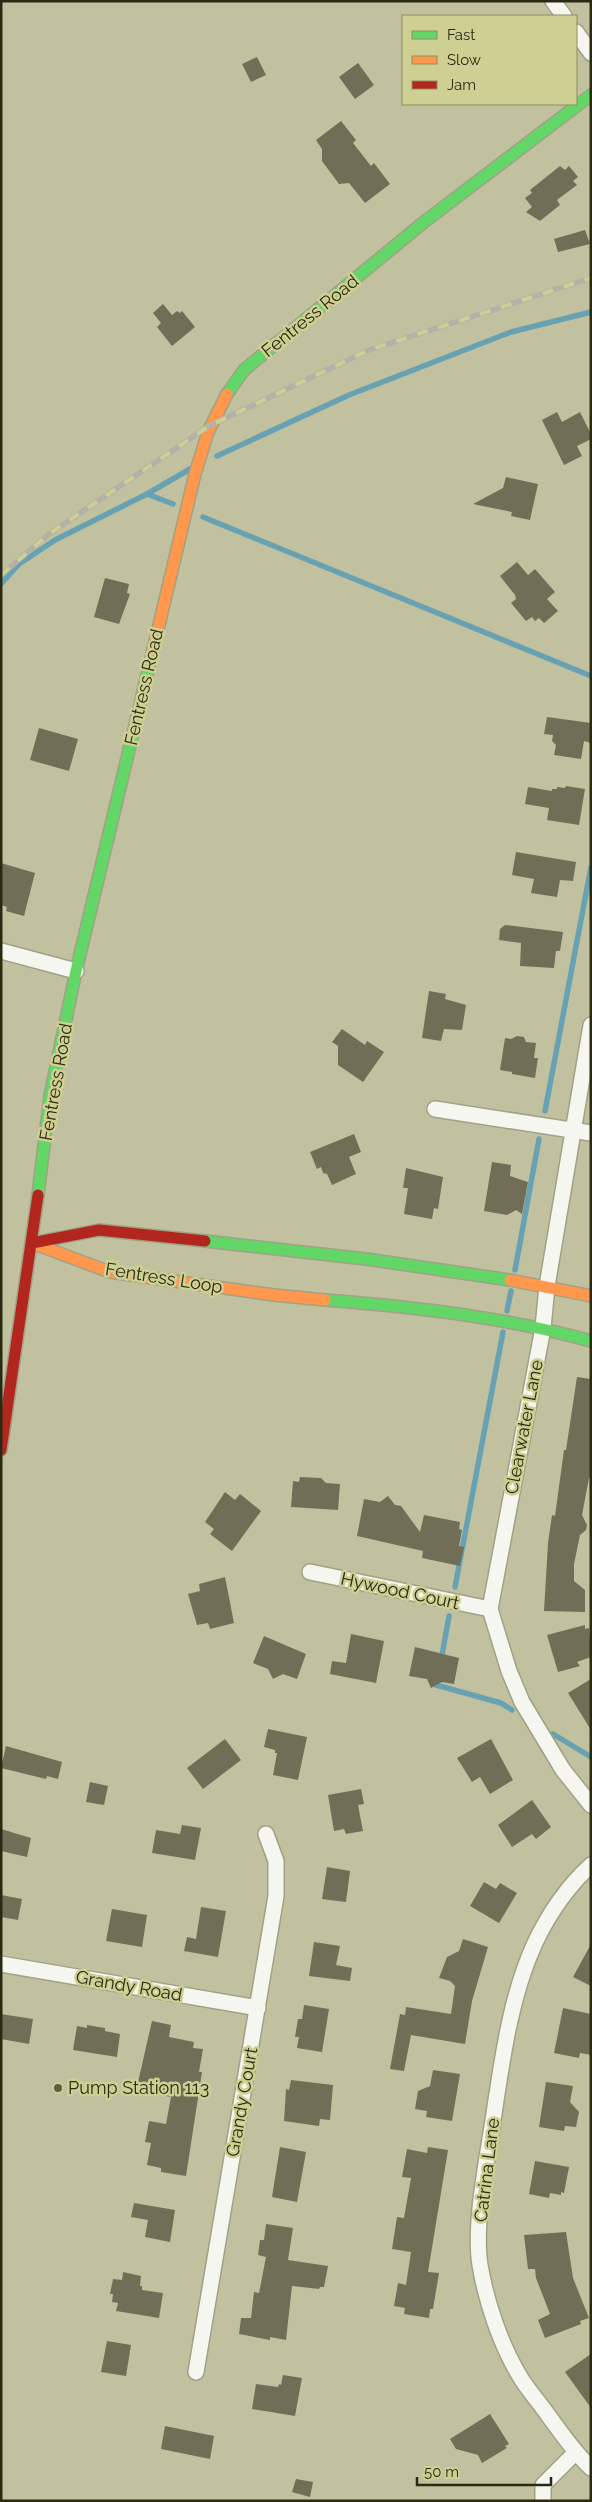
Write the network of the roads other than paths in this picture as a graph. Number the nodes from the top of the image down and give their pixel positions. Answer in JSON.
{"nodes":[{"id":1,"x":552,"y":1,"type":"edge"},
{"id":2,"x":563,"y":15,"type":"edge"},
{"id":3,"x":577,"y":33,"type":"edge"},
{"id":4,"x":591,"y":53,"type":"edge"},
{"id":5,"x":591,"y":95,"type":"edge"},
{"id":6,"x":1,"y":951,"type":"edge"},
{"id":7,"x":76,"y":971,"type":"junction"},
{"id":8,"x":591,"y":1025,"type":"edge"},
{"id":9,"x":435,"y":1109,"type":"dead end"},
{"id":10,"x":572,"y":1130,"type":"junction"},
{"id":11,"x":591,"y":1132,"type":"edge"},
{"id":12,"x":32,"y":1243,"type":"junction"},
{"id":13,"x":547,"y":1286,"type":"junction"},
{"id":14,"x":591,"y":1296,"type":"edge"},
{"id":15,"x":543,"y":1328,"type":"junction"},
{"id":16,"x":591,"y":1341,"type":"edge"},
{"id":17,"x":1,"y":1450,"type":"edge"},
{"id":18,"x":310,"y":1572,"type":"dead end"},
{"id":19,"x":490,"y":1609,"type":"junction"},
{"id":20,"x":591,"y":1805,"type":"edge"},
{"id":21,"x":266,"y":1834,"type":"dead end"},
{"id":22,"x":591,"y":1865,"type":"edge"},
{"id":23,"x":1,"y":1964,"type":"edge"},
{"id":24,"x":258,"y":2008,"type":"junction"},
{"id":25,"x":196,"y":2372,"type":"dead end"},
{"id":26,"x":575,"y":2453,"type":"junction"},
{"id":27,"x":591,"y":2468,"type":"edge"},
{"id":28,"x":543,"y":2501,"type":"edge"}],
"edges":[{"from":1,"to":2,"type":"street"},
{"from":3,"to":4,"type":"street"},
{"from":5,"to":7,"type":"street","name":"Fentress Road"},
{"from":6,"to":7,"type":"street"},
{"from":7,"to":12,"type":"street","name":"Fentress Road"},
{"from":8,"to":10,"type":"street","name":"Clearwater Lane"},
{"from":9,"to":10,"type":"street"},
{"from":10,"to":11,"type":"street"},
{"from":10,"to":13,"type":"street","name":"Clearwater Lane"},
{"from":12,"to":13,"type":"street"},
{"from":12,"to":15,"type":"street","name":"Fentress Loop"},
{"from":12,"to":17,"type":"street","name":"Fentress Road"},
{"from":13,"to":14,"type":"street"},
{"from":13,"to":15,"type":"street","name":"Clearwater Lane"},
{"from":15,"to":16,"type":"street","name":"Fentress Loop"},
{"from":15,"to":19,"type":"street","name":"Clearwater Lane"},
{"from":18,"to":19,"type":"street","name":"Hywood Court"},
{"from":19,"to":20,"type":"street","name":"Clearwater Lane"},
{"from":21,"to":24,"type":"street","name":"Grandy Court"},
{"from":22,"to":26,"type":"street","name":"Catrina Lane"},
{"from":23,"to":24,"type":"street","name":"Grandy Road"},
{"from":24,"to":25,"type":"street","name":"Grandy Court"},
{"from":26,"to":27,"type":"street","name":"Catrina Lane"},
{"from":26,"to":28,"type":"street"}]}
